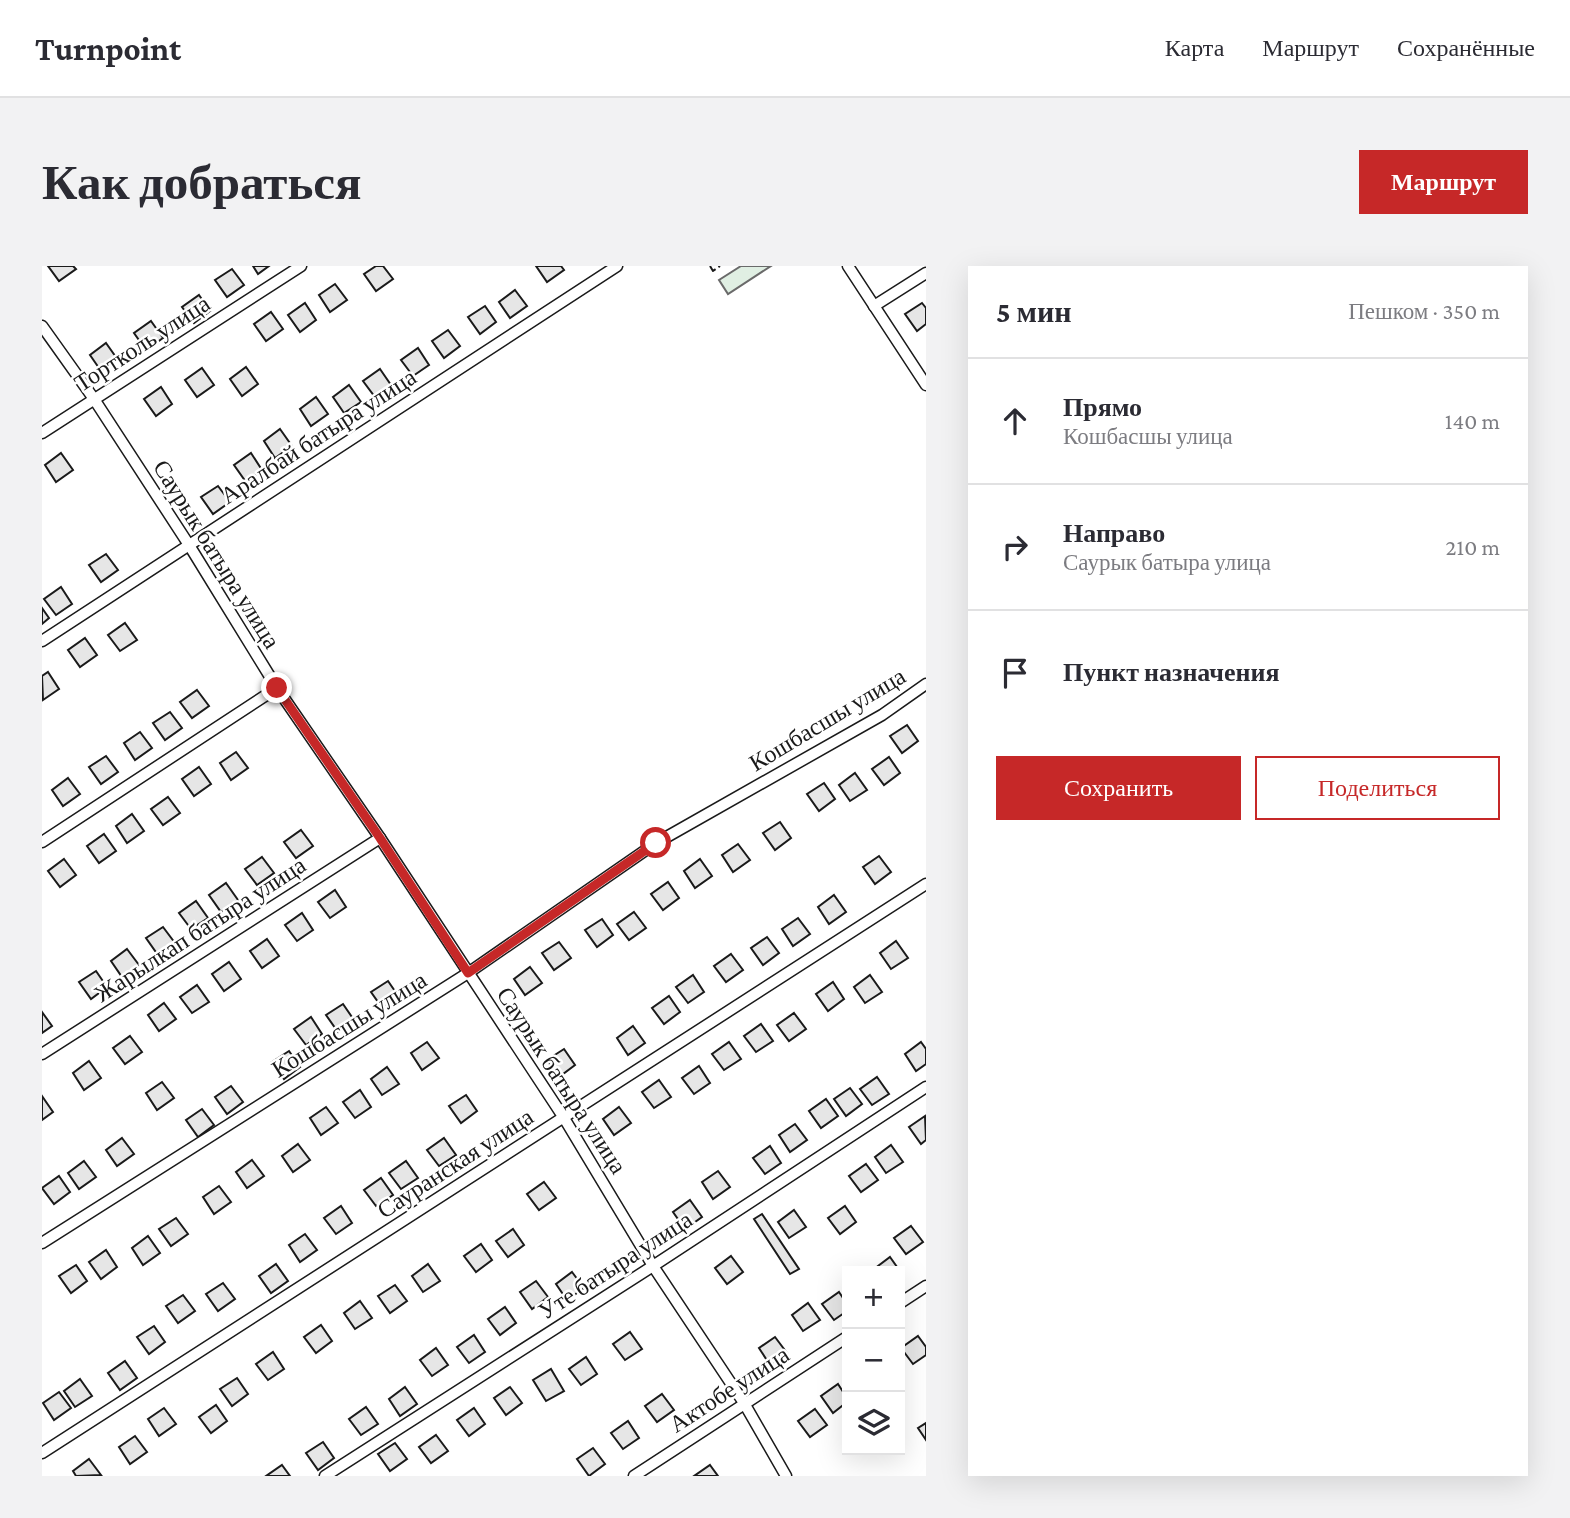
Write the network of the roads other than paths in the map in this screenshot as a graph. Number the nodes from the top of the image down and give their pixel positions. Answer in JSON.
{"nodes":[{"id":1,"x":301,"y":266,"type":"edge"},
{"id":2,"x":617,"y":266,"type":"edge"},
{"id":3,"x":848,"y":266,"type":"edge"},
{"id":4,"x":926,"y":273,"type":"edge"},
{"id":5,"x":874,"y":306,"type":"junction"},
{"id":6,"x":42,"y":326,"type":"edge"},
{"id":7,"x":926,"y":385,"type":"edge"},
{"id":8,"x":94,"y":399,"type":"junction"},
{"id":9,"x":42,"y":433,"type":"edge"},
{"id":10,"x":189,"y":545,"type":"junction"},
{"id":11,"x":42,"y":641,"type":"edge"},
{"id":12,"x":926,"y":684,"type":"edge"},
{"id":13,"x":277,"y":688,"type":"junction"},
{"id":14,"x":380,"y":838,"type":"junction"},
{"id":15,"x":42,"y":842,"type":"edge"},
{"id":16,"x":926,"y":884,"type":"edge"},
{"id":17,"x":468,"y":973,"type":"junction"},
{"id":18,"x":42,"y":1054,"type":"edge"},
{"id":19,"x":926,"y":1087,"type":"edge"},
{"id":20,"x":564,"y":1118,"type":"junction"},
{"id":21,"x":42,"y":1243,"type":"edge"},
{"id":22,"x":653,"y":1266,"type":"junction"},
{"id":23,"x":926,"y":1286,"type":"edge"},
{"id":24,"x":905,"y":1300,"type":"edge"},
{"id":25,"x":842,"y":1340,"type":"edge"},
{"id":26,"x":744,"y":1404,"type":"junction"},
{"id":27,"x":42,"y":1453,"type":"edge"},
{"id":28,"x":325,"y":1476,"type":"edge"},
{"id":29,"x":634,"y":1476,"type":"edge"},
{"id":30,"x":786,"y":1476,"type":"edge"}],
"edges":[{"from":1,"to":8,"type":"street","name":"Тортколь улица"},
{"from":2,"to":10,"type":"street","name":"Аралбай батыра улица"},
{"from":3,"to":5,"type":"street"},
{"from":4,"to":5,"type":"street"},
{"from":5,"to":7,"type":"street"},
{"from":6,"to":8,"type":"street","name":"Саурык батыра улица"},
{"from":8,"to":9,"type":"street","name":"Тортколь улица"},
{"from":8,"to":10,"type":"street","name":"Саурык батыра улица"},
{"from":10,"to":11,"type":"street","name":"Аралбай батыра улица"},
{"from":10,"to":13,"type":"street","name":"Саурык батыра улица"},
{"from":12,"to":17,"type":"street","name":"Кошбасшы улица"},
{"from":13,"to":14,"type":"street","name":"Саурык батыра улица"},
{"from":13,"to":15,"type":"street"},
{"from":14,"to":17,"type":"street","name":"Саурык батыра улица"},
{"from":14,"to":18,"type":"street","name":"Жарылкап батыра улица"},
{"from":16,"to":20,"type":"street","name":"Сауранская улица"},
{"from":17,"to":20,"type":"street","name":"Саурык батыра улица"},
{"from":17,"to":21,"type":"street","name":"Кошбасшы улица"},
{"from":19,"to":22,"type":"street","name":"Уте батыра улица"},
{"from":20,"to":22,"type":"street","name":"Саурык батыра улица"},
{"from":20,"to":27,"type":"street","name":"Сауранская улица"},
{"from":22,"to":26,"type":"street","name":"Саурык батыра улица"},
{"from":22,"to":28,"type":"street","name":"Уте батыра улица"},
{"from":23,"to":24,"type":"street"},
{"from":25,"to":26,"type":"street","name":"Актобе улица"},
{"from":26,"to":29,"type":"street","name":"Актобе улица"},
{"from":26,"to":30,"type":"street","name":"Саурык батыра улица"}]}
